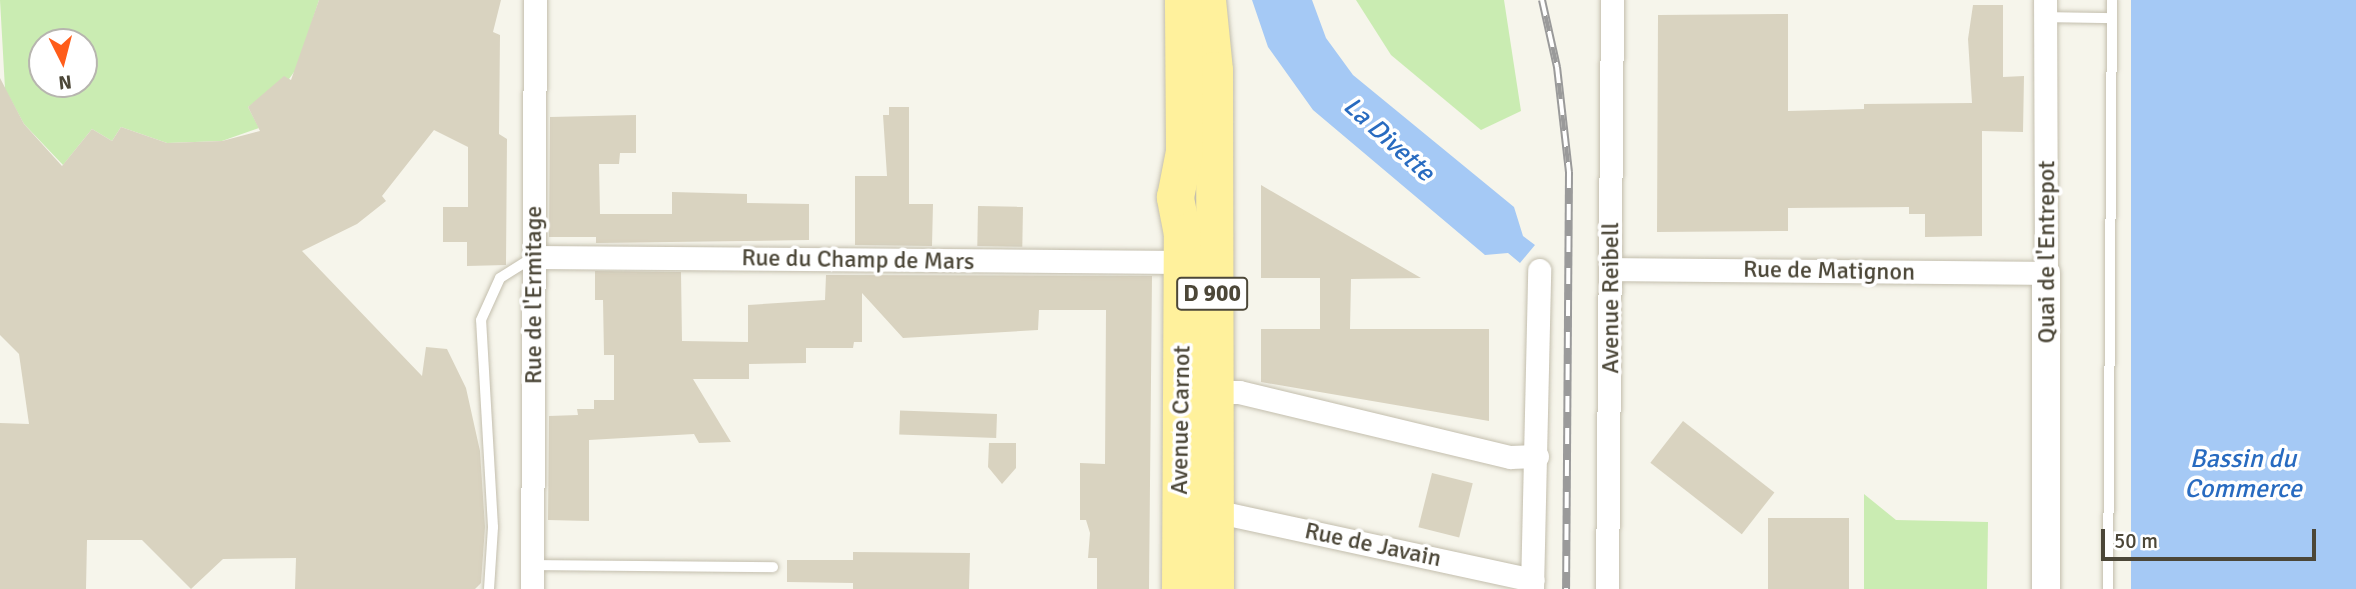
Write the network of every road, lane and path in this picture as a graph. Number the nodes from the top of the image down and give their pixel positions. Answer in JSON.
{"nodes":[{"id":1,"x":535,"y":0,"type":"edge"},
{"id":2,"x":1207,"y":0,"type":"edge"},
{"id":3,"x":2112,"y":0,"type":"edge"},
{"id":4,"x":1608,"y":2,"type":"edge"},
{"id":5,"x":2045,"y":9,"type":"edge"},
{"id":6,"x":2112,"y":18,"type":"junction"},
{"id":7,"x":1188,"y":32,"type":"edge"},
{"id":8,"x":534,"y":257,"type":"junction"},
{"id":9,"x":1181,"y":262,"type":"junction"},
{"id":10,"x":1612,"y":269,"type":"junction"},
{"id":11,"x":1539,"y":270,"type":"dead end"},
{"id":12,"x":2046,"y":273,"type":"junction"},
{"id":13,"x":1212,"y":391,"type":"junction"},
{"id":14,"x":1537,"y":456,"type":"junction"},
{"id":15,"x":2048,"y":504,"type":"junction"},
{"id":16,"x":1214,"y":511,"type":"junction"},
{"id":17,"x":532,"y":565,"type":"junction"},
{"id":18,"x":773,"y":567,"type":"dead end"},
{"id":19,"x":1533,"y":584,"type":"edge"},
{"id":20,"x":489,"y":589,"type":"edge"},
{"id":21,"x":532,"y":589,"type":"edge"},
{"id":22,"x":1180,"y":589,"type":"edge"},
{"id":23,"x":1215,"y":589,"type":"edge"},
{"id":24,"x":1607,"y":589,"type":"edge"},
{"id":25,"x":2031,"y":589,"type":"edge"},
{"id":26,"x":2046,"y":589,"type":"edge"},
{"id":27,"x":2108,"y":589,"type":"edge"}],
"edges":[{"from":1,"to":8,"type":"street","name":"Rue de l'Ermitage"},
{"from":2,"to":13,"type":"main road","name":"Avenue Carnot","number":"D 900"},
{"from":3,"to":6,"type":"lane"},
{"from":4,"to":10,"type":"street","name":"Avenue Reibell"},
{"from":5,"to":6,"type":"lane"},
{"from":5,"to":12,"type":"street","name":"Quai de l'Entrepot"},
{"from":6,"to":27,"type":"lane"},
{"from":7,"to":9,"type":"main road","name":"Avenue Carnot","number":"D 900"},
{"from":8,"to":9,"type":"street","name":"Rue du Champ de Mars"},
{"from":8,"to":17,"type":"street","name":"Rue de l'Ermitage"},
{"from":8,"to":20,"type":"lane"},
{"from":9,"to":22,"type":"main road","name":"Avenue Carnot","number":"D 900"},
{"from":10,"to":12,"type":"street","name":"Rue de Matignon"},
{"from":10,"to":24,"type":"street","name":"Avenue Reibell"},
{"from":11,"to":14,"type":"street"},
{"from":12,"to":15,"type":"street","name":"Quai de l'Entrepot"},
{"from":13,"to":14,"type":"street"},
{"from":13,"to":16,"type":"main road","name":"Avenue Carnot","number":"D 900"},
{"from":14,"to":19,"type":"street"},
{"from":15,"to":25,"type":"street","name":"Quai de l'Entrepot"},
{"from":15,"to":26,"type":"street","name":"Quai de l'Entrepot"},
{"from":16,"to":19,"type":"street","name":"Rue de Javain"},
{"from":16,"to":23,"type":"main road","name":"Avenue Carnot","number":"D 900"},
{"from":17,"to":18,"type":"lane"},
{"from":17,"to":21,"type":"street","name":"Rue de l'Ermitage"}]}
